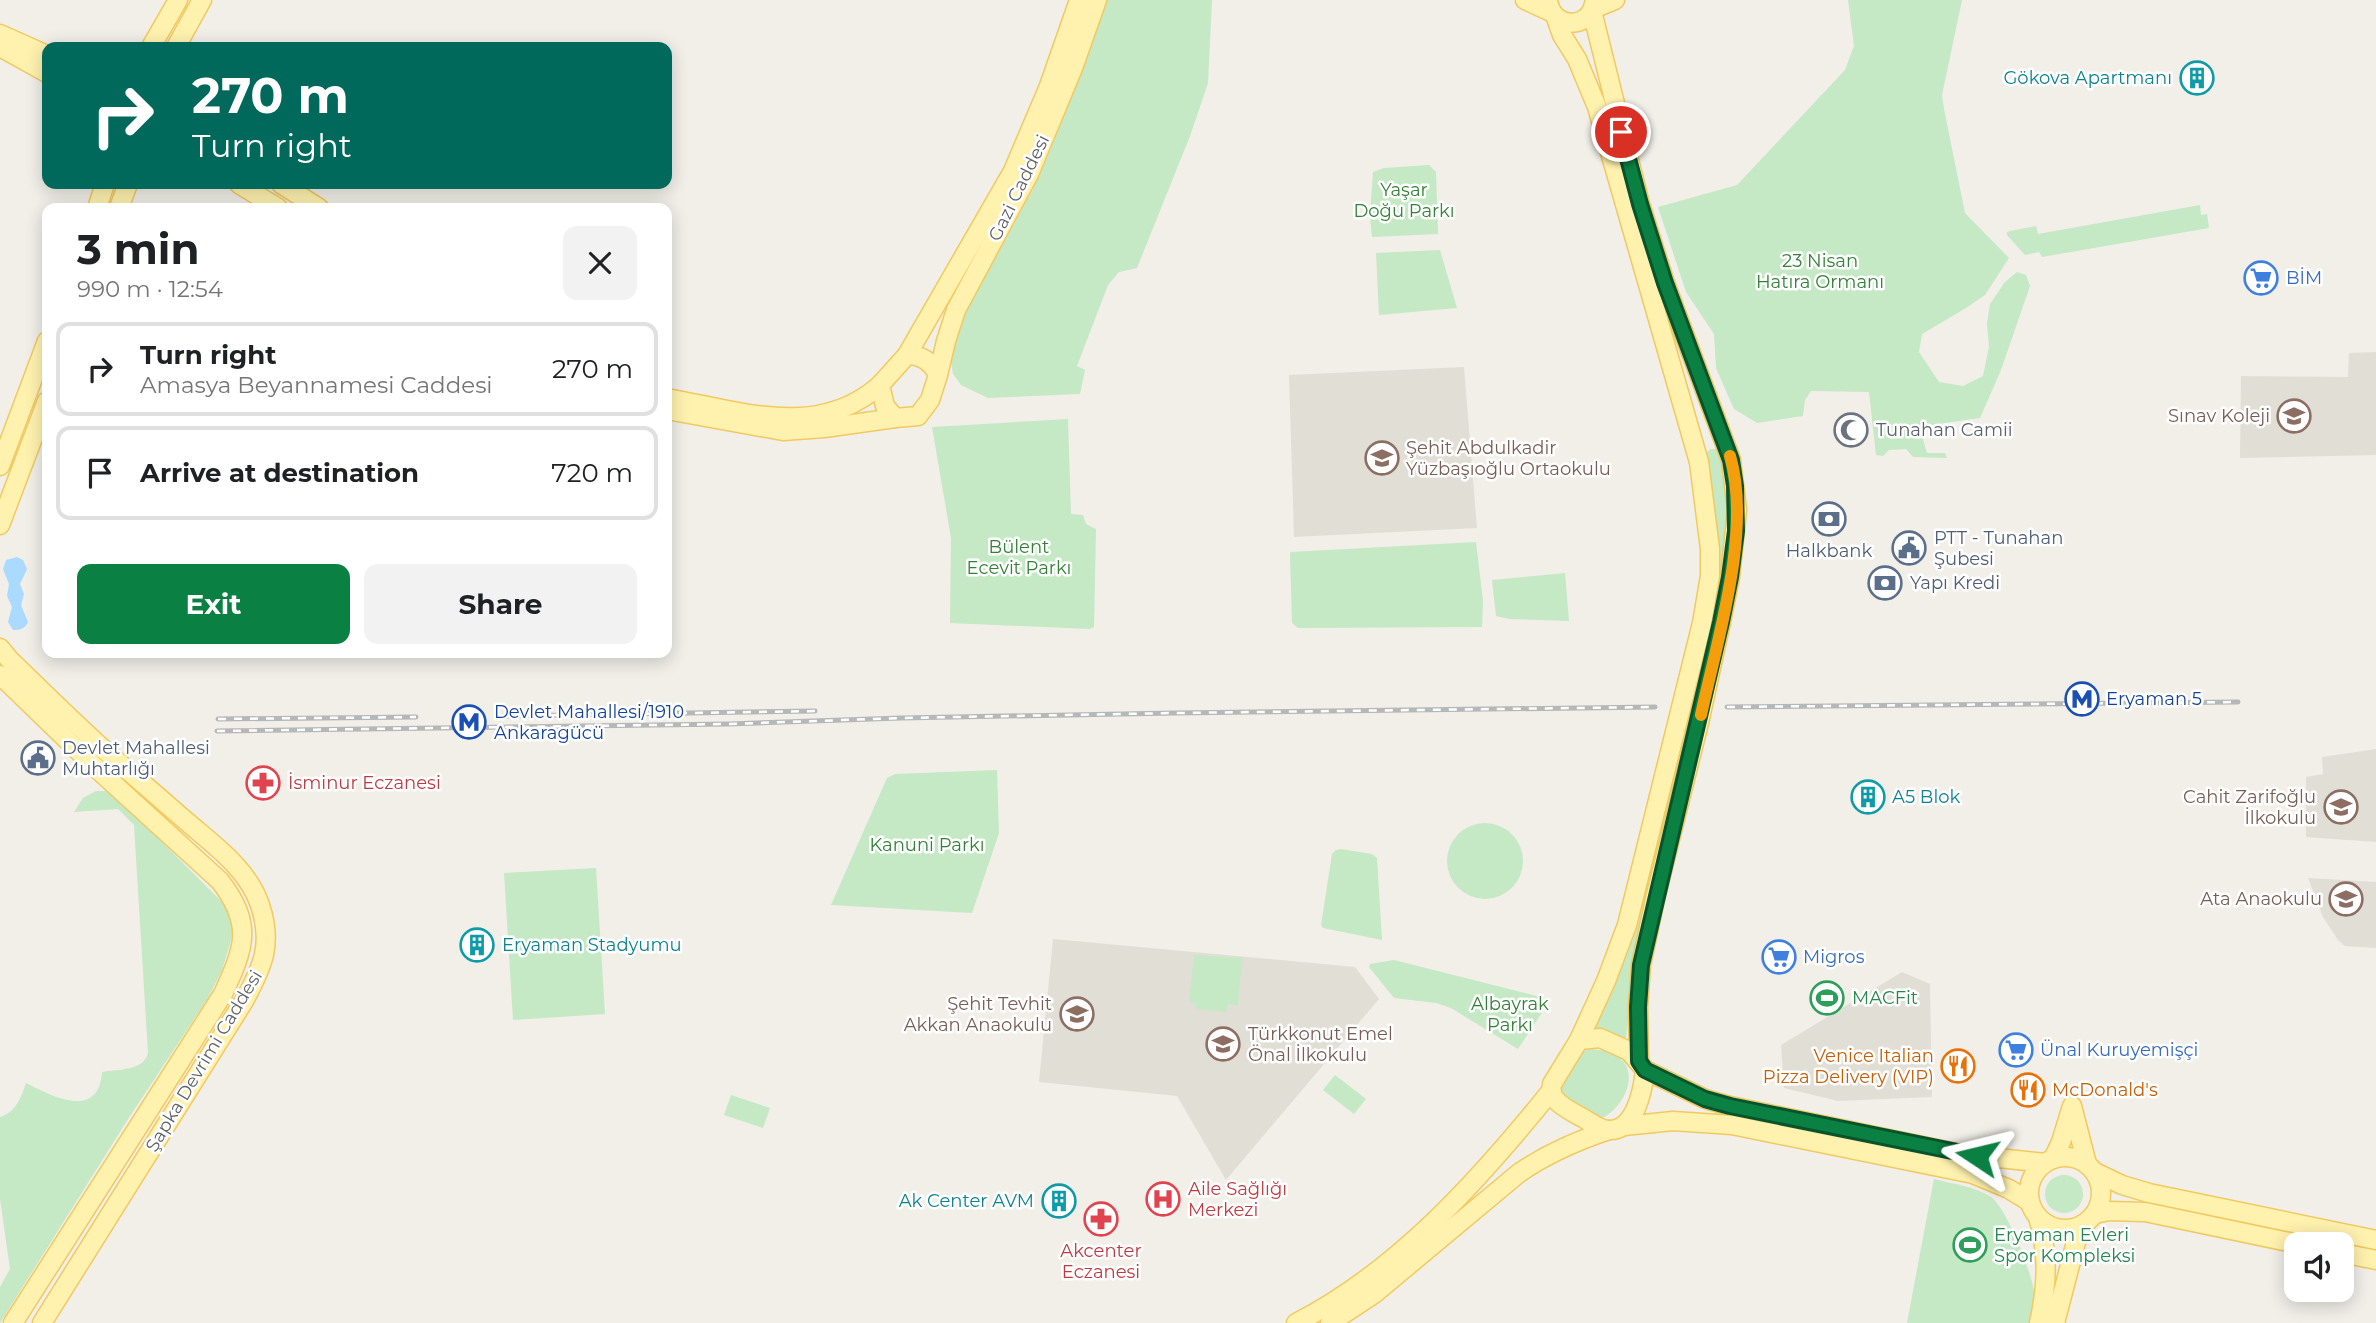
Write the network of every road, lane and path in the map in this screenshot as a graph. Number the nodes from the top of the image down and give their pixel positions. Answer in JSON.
{"nodes":[{"id":1,"x":178,"y":0,"type":"edge"},
{"id":2,"x":202,"y":0,"type":"edge"},
{"id":3,"x":1079,"y":0,"type":"edge"},
{"id":4,"x":1097,"y":0,"type":"edge"},
{"id":5,"x":1525,"y":0,"type":"edge"},
{"id":6,"x":1615,"y":0,"type":"edge"},
{"id":7,"x":1593,"y":7,"type":"edge"},
{"id":8,"x":1552,"y":10,"type":"edge"},
{"id":9,"x":0,"y":34,"type":"edge"},
{"id":10,"x":154,"y":42,"type":"edge"},
{"id":11,"x":179,"y":42,"type":"edge"},
{"id":12,"x":0,"y":47,"type":"edge"},
{"id":13,"x":42,"y":53,"type":"edge"},
{"id":14,"x":42,"y":70,"type":"edge"},
{"id":15,"x":247,"y":189,"type":"edge"},
{"id":16,"x":289,"y":189,"type":"edge"},
{"id":17,"x":270,"y":203,"type":"edge"},
{"id":18,"x":311,"y":203,"type":"edge"},
{"id":19,"x":42,"y":354,"type":"edge"},
{"id":20,"x":907,"y":355,"type":"junction"},
{"id":21,"x":939,"y":375,"type":"junction"},
{"id":22,"x":880,"y":385,"type":"junction"},
{"id":23,"x":672,"y":399,"type":"edge"},
{"id":24,"x":672,"y":411,"type":"edge"},
{"id":25,"x":42,"y":414,"type":"edge"},
{"id":26,"x":895,"y":418,"type":"junction"},
{"id":27,"x":1722,"y":434,"type":"junction"},
{"id":28,"x":1692,"y":439,"type":"junction"},
{"id":29,"x":0,"y":466,"type":"edge"},
{"id":30,"x":0,"y":526,"type":"edge"},
{"id":31,"x":0,"y":648,"type":"edge"},
{"id":32,"x":0,"y":675,"type":"edge"},
{"id":33,"x":107,"y":752,"type":"junction"},
{"id":34,"x":95,"y":767,"type":"junction"},
{"id":35,"x":1579,"y":1040,"type":"junction"},
{"id":36,"x":1642,"y":1065,"type":"junction"},
{"id":37,"x":1551,"y":1091,"type":"junction"},
{"id":38,"x":1617,"y":1128,"type":"junction"},
{"id":39,"x":2049,"y":1161,"type":"junction"},
{"id":40,"x":2091,"y":1168,"type":"junction"},
{"id":41,"x":2034,"y":1210,"type":"junction"},
{"id":42,"x":2091,"y":1218,"type":"junction"},
{"id":43,"x":2376,"y":1240,"type":"edge"},
{"id":44,"x":2284,"y":1241,"type":"edge"},
{"id":45,"x":2354,"y":1255,"type":"edge"},
{"id":46,"x":2376,"y":1260,"type":"edge"},
{"id":47,"x":13,"y":1323,"type":"edge"},
{"id":48,"x":42,"y":1323,"type":"edge"},
{"id":49,"x":1296,"y":1323,"type":"edge"},
{"id":50,"x":1330,"y":1323,"type":"edge"},
{"id":51,"x":2039,"y":1323,"type":"edge"},
{"id":52,"x":2055,"y":1323,"type":"edge"}],
"edges":[{"from":1,"to":10,"type":"main road"},
{"from":2,"to":11,"type":"main road"},
{"from":3,"to":20,"type":"main road","name":"Gazi Caddesi"},
{"from":4,"to":21,"type":"main road","name":"Gazi Caddesi"},
{"from":5,"to":8,"type":"main road"},
{"from":6,"to":7,"type":"main road"},
{"from":7,"to":8,"type":"main road"},
{"from":7,"to":27,"type":"main road"},
{"from":8,"to":28,"type":"main road"},
{"from":9,"to":13,"type":"main road"},
{"from":12,"to":14,"type":"main road"},
{"from":15,"to":17,"type":"main road"},
{"from":16,"to":18,"type":"main road"},
{"from":19,"to":29,"type":"main road"},
{"from":20,"to":21,"type":"main road"},
{"from":20,"to":22,"type":"main road"},
{"from":21,"to":26,"type":"main road"},
{"from":22,"to":23,"type":"main road"},
{"from":22,"to":26,"type":"main road"},
{"from":24,"to":26,"type":"main road"},
{"from":25,"to":30,"type":"main road"},
{"from":27,"to":28,"type":"main road"},
{"from":27,"to":36,"type":"main road"},
{"from":28,"to":35,"type":"main road"},
{"from":31,"to":33,"type":"main road","name":"Şapka Devrimi Caddesi"},
{"from":32,"to":34,"type":"main road","name":"Şapka Devrimi Caddesi"},
{"from":33,"to":34,"type":"main road"},
{"from":33,"to":48,"type":"main road","name":"Şapka Devrimi Caddesi"},
{"from":34,"to":47,"type":"main road","name":"Şapka Devrimi Caddesi"},
{"from":35,"to":36,"type":"main road"},
{"from":35,"to":37,"type":"main road"},
{"from":36,"to":38,"type":"main road"},
{"from":36,"to":39,"type":"main road"},
{"from":37,"to":38,"type":"main road"},
{"from":37,"to":49,"type":"main road"},
{"from":38,"to":41,"type":"main road"},
{"from":38,"to":50,"type":"main road"},
{"from":39,"to":40,"type":"main road"},
{"from":39,"to":40,"type":"main road"},
{"from":39,"to":41,"type":"main road"},
{"from":40,"to":42,"type":"main road"},
{"from":40,"to":43,"type":"main road"},
{"from":41,"to":42,"type":"main road"},
{"from":41,"to":51,"type":"main road"},
{"from":42,"to":44,"type":"main road"},
{"from":42,"to":52,"type":"main road"},
{"from":45,"to":46,"type":"main road"}]}
